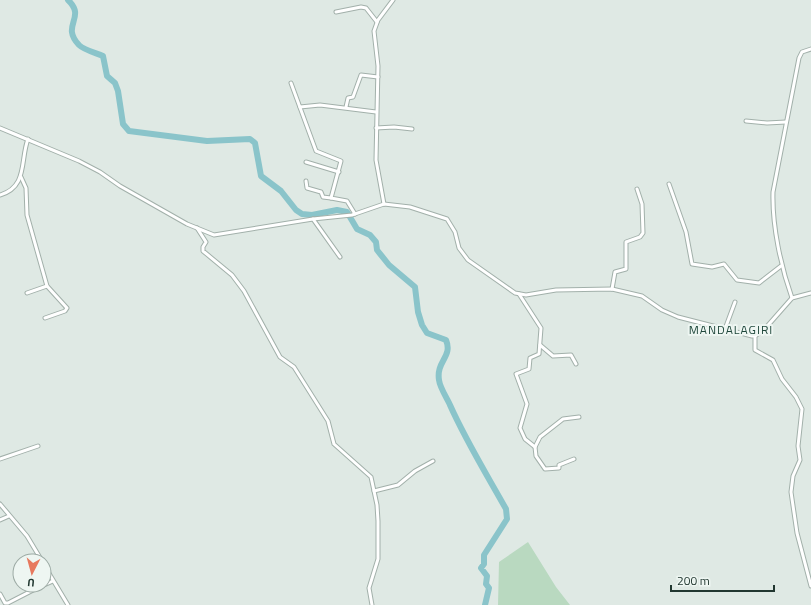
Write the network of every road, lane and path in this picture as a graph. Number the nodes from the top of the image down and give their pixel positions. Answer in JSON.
{"nodes":[{"id":1,"x":393,"y":0,"type":"edge"},
{"id":2,"x":336,"y":12,"type":"dead end"},
{"id":3,"x":377,"y":22,"type":"junction"},
{"id":4,"x":811,"y":49,"type":"edge"},
{"id":5,"x":378,"y":77,"type":"junction"},
{"id":6,"x":291,"y":83,"type":"dead end"},
{"id":7,"x":300,"y":107,"type":"junction"},
{"id":8,"x":346,"y":107,"type":"junction"},
{"id":9,"x":376,"y":112,"type":"junction"},
{"id":10,"x":746,"y":121,"type":"dead end"},
{"id":11,"x":786,"y":122,"type":"junction"},
{"id":12,"x":0,"y":128,"type":"edge"},
{"id":13,"x":376,"y":128,"type":"junction"},
{"id":14,"x":412,"y":129,"type":"dead end"},
{"id":15,"x":28,"y":139,"type":"junction"},
{"id":16,"x":306,"y":162,"type":"dead end"},
{"id":17,"x":339,"y":172,"type":"junction"},
{"id":18,"x":21,"y":177,"type":"junction"},
{"id":19,"x":306,"y":181,"type":"dead end"},
{"id":20,"x":669,"y":184,"type":"dead end"},
{"id":21,"x":637,"y":189,"type":"dead end"},
{"id":22,"x":0,"y":195,"type":"edge"},
{"id":23,"x":331,"y":198,"type":"junction"},
{"id":24,"x":384,"y":204,"type":"junction"},
{"id":25,"x":354,"y":215,"type":"junction"},
{"id":26,"x":313,"y":219,"type":"junction"},
{"id":27,"x":197,"y":228,"type":"junction"},
{"id":28,"x":340,"y":257,"type":"dead end"},
{"id":29,"x":781,"y":266,"type":"junction"},
{"id":30,"x":48,"y":286,"type":"junction"},
{"id":31,"x":612,"y":289,"type":"junction"},
{"id":32,"x":27,"y":293,"type":"dead end"},
{"id":33,"x":811,"y":293,"type":"edge"},
{"id":34,"x":519,"y":294,"type":"junction"},
{"id":35,"x":792,"y":298,"type":"junction"},
{"id":36,"x":735,"y":302,"type":"dead end"},
{"id":37,"x":45,"y":318,"type":"dead end"},
{"id":38,"x":725,"y":329,"type":"junction"},
{"id":39,"x":755,"y":336,"type":"junction"},
{"id":40,"x":540,"y":345,"type":"junction"},
{"id":41,"x":576,"y":364,"type":"dead end"},
{"id":42,"x":579,"y":417,"type":"dead end"},
{"id":43,"x":38,"y":446,"type":"dead end"},
{"id":44,"x":535,"y":447,"type":"junction"},
{"id":45,"x":0,"y":459,"type":"edge"},
{"id":46,"x":574,"y":459,"type":"dead end"},
{"id":47,"x":433,"y":461,"type":"dead end"},
{"id":48,"x":374,"y":491,"type":"junction"},
{"id":49,"x":0,"y":504,"type":"edge"},
{"id":50,"x":9,"y":516,"type":"junction"},
{"id":51,"x":0,"y":520,"type":"edge"},
{"id":52,"x":37,"y":553,"type":"edge"},
{"id":53,"x":806,"y":570,"type":"junction"},
{"id":54,"x":811,"y":570,"type":"edge"},
{"id":55,"x":53,"y":580,"type":"edge"},
{"id":56,"x":811,"y":586,"type":"edge"},
{"id":57,"x":28,"y":593,"type":"edge"},
{"id":58,"x":0,"y":594,"type":"edge"},
{"id":59,"x":68,"y":605,"type":"edge"},
{"id":60,"x":372,"y":605,"type":"edge"}],
"edges":[{"from":1,"to":3,"type":"street"},
{"from":2,"to":3,"type":"street"},
{"from":3,"to":5,"type":"street"},
{"from":4,"to":11,"type":"street"},
{"from":5,"to":8,"type":"street"},
{"from":5,"to":9,"type":"street"},
{"from":6,"to":7,"type":"street"},
{"from":7,"to":8,"type":"street"},
{"from":7,"to":17,"type":"street"},
{"from":8,"to":9,"type":"street"},
{"from":9,"to":13,"type":"street"},
{"from":10,"to":11,"type":"street"},
{"from":11,"to":29,"type":"street"},
{"from":12,"to":15,"type":"street"},
{"from":13,"to":14,"type":"street"},
{"from":13,"to":24,"type":"street"},
{"from":15,"to":18,"type":"street"},
{"from":15,"to":27,"type":"street"},
{"from":16,"to":17,"type":"street"},
{"from":17,"to":23,"type":"street"},
{"from":18,"to":22,"type":"street"},
{"from":18,"to":30,"type":"street"},
{"from":19,"to":23,"type":"street"},
{"from":20,"to":29,"type":"street"},
{"from":21,"to":31,"type":"street"},
{"from":23,"to":25,"type":"street"},
{"from":24,"to":25,"type":"street"},
{"from":24,"to":34,"type":"street"},
{"from":25,"to":26,"type":"street"},
{"from":26,"to":27,"type":"street"},
{"from":26,"to":28,"type":"street"},
{"from":27,"to":48,"type":"street"},
{"from":29,"to":35,"type":"street"},
{"from":30,"to":32,"type":"street"},
{"from":30,"to":37,"type":"street"},
{"from":31,"to":34,"type":"street"},
{"from":31,"to":38,"type":"street"},
{"from":33,"to":35,"type":"street"},
{"from":34,"to":40,"type":"street"},
{"from":35,"to":39,"type":"street"},
{"from":36,"to":38,"type":"street"},
{"from":38,"to":39,"type":"street"},
{"from":39,"to":53,"type":"street"},
{"from":40,"to":41,"type":"street"},
{"from":40,"to":44,"type":"street"},
{"from":42,"to":44,"type":"street"},
{"from":43,"to":45,"type":"street"},
{"from":44,"to":46,"type":"street"},
{"from":47,"to":48,"type":"street"},
{"from":48,"to":60,"type":"street"},
{"from":49,"to":50,"type":"street"},
{"from":50,"to":51,"type":"street"},
{"from":50,"to":52,"type":"street"},
{"from":53,"to":54,"type":"street"},
{"from":53,"to":56,"type":"street"},
{"from":55,"to":59,"type":"street"},
{"from":57,"to":58,"type":"street"}]}
